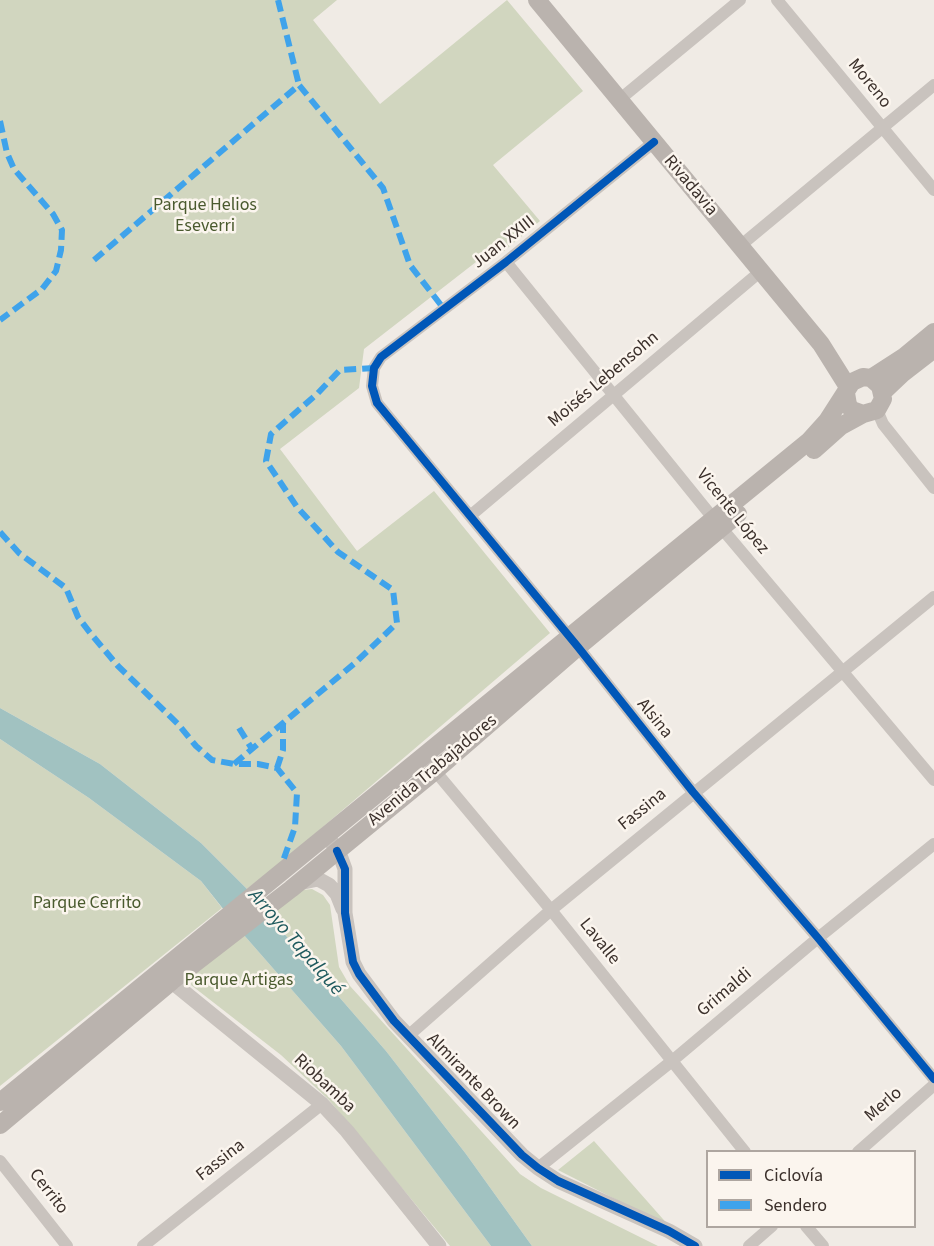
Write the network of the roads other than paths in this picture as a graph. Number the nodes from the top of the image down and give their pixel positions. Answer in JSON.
{"nodes":[{"id":1,"x":537,"y":0,"type":"edge"},
{"id":2,"x":740,"y":0,"type":"edge"},
{"id":3,"x":777,"y":0,"type":"edge"},
{"id":4,"x":934,"y":85,"type":"edge"},
{"id":5,"x":619,"y":100,"type":"junction"},
{"id":6,"x":883,"y":129,"type":"junction"},
{"id":7,"x":654,"y":142,"type":"junction"},
{"id":8,"x":934,"y":190,"type":"edge"},
{"id":9,"x":740,"y":246,"type":"junction"},
{"id":10,"x":506,"y":262,"type":"junction"},
{"id":11,"x":761,"y":271,"type":"junction"},
{"id":12,"x":934,"y":332,"type":"edge"},
{"id":13,"x":821,"y":344,"type":"junction"},
{"id":14,"x":934,"y":349,"type":"edge"},
{"id":15,"x":374,"y":368,"type":"joint"},
{"id":16,"x":867,"y":377,"type":"junction"},
{"id":17,"x":847,"y":390,"type":"junction"},
{"id":18,"x":614,"y":396,"type":"junction"},
{"id":19,"x":874,"y":406,"type":"junction"},
{"id":20,"x":934,"y":488,"type":"edge"},
{"id":21,"x":470,"y":516,"type":"junction"},
{"id":22,"x":717,"y":523,"type":"junction"},
{"id":23,"x":934,"y":597,"type":"edge"},
{"id":24,"x":573,"y":642,"type":"junction"},
{"id":25,"x":842,"y":672,"type":"junction"},
{"id":26,"x":423,"y":756,"type":"junction"},
{"id":27,"x":435,"y":771,"type":"junction"},
{"id":28,"x":934,"y":780,"type":"edge"},
{"id":29,"x":693,"y":792,"type":"junction"},
{"id":30,"x":327,"y":834,"type":"junction"},
{"id":31,"x":934,"y":844,"type":"edge"},
{"id":32,"x":337,"y":851,"type":"junction"},
{"id":33,"x":295,"y":886,"type":"junction"},
{"id":34,"x":550,"y":910,"type":"junction"},
{"id":35,"x":345,"y":913,"type":"junction"},
{"id":36,"x":818,"y":938,"type":"junction"},
{"id":37,"x":196,"y":951,"type":"junction"},
{"id":38,"x":166,"y":977,"type":"junction"},
{"id":39,"x":408,"y":1036,"type":"junction"},
{"id":40,"x":672,"y":1061,"type":"junction"},
{"id":41,"x":934,"y":1079,"type":"edge"},
{"id":42,"x":934,"y":1085,"type":"edge"},
{"id":43,"x":0,"y":1102,"type":"edge"},
{"id":44,"x":322,"y":1104,"type":"junction"},
{"id":45,"x":0,"y":1125,"type":"edge"},
{"id":46,"x":743,"y":1150,"type":"edge"},
{"id":47,"x":860,"y":1150,"type":"edge"},
{"id":48,"x":0,"y":1161,"type":"edge"},
{"id":49,"x":538,"y":1168,"type":"junction"},
{"id":50,"x":771,"y":1228,"type":"edge"},
{"id":51,"x":807,"y":1228,"type":"edge"},
{"id":52,"x":67,"y":1246,"type":"edge"},
{"id":53,"x":143,"y":1246,"type":"edge"},
{"id":54,"x":440,"y":1246,"type":"edge"},
{"id":55,"x":695,"y":1246,"type":"edge"},
{"id":56,"x":749,"y":1246,"type":"edge"},
{"id":57,"x":823,"y":1246,"type":"edge"}],
"edges":[{"from":1,"to":5,"type":"main road","name":"Rivadavia"},
{"from":2,"to":5,"type":"street"},
{"from":3,"to":6,"type":"street","name":"Moreno"},
{"from":4,"to":6,"type":"street"},
{"from":5,"to":7,"type":"main road","name":"Rivadavia"},
{"from":6,"to":8,"type":"street","name":"Moreno"},
{"from":6,"to":9,"type":"street"},
{"from":7,"to":9,"type":"main road","name":"Rivadavia"},
{"from":7,"to":10,"type":"street","name":"Juan XXIII"},
{"from":9,"to":11,"type":"main road","name":"Rivadavia"},
{"from":10,"to":15,"type":"street","name":"Juan XXIII"},
{"from":10,"to":18,"type":"street","name":"Vicente López"},
{"from":11,"to":13,"type":"main road","name":"Rivadavia"},
{"from":11,"to":18,"type":"street","name":"Moisés Lebensohn"},
{"from":12,"to":16,"type":"main road"},
{"from":13,"to":16,"type":"main road","name":"Rivadavia"},
{"from":13,"to":17,"type":"main road","name":"Rivadavia"},
{"from":14,"to":19,"type":"main road","name":"Avenida Trabajadores"},
{"from":15,"to":21,"type":"street","name":"Alsina"},
{"from":16,"to":17,"type":"main road"},
{"from":16,"to":19,"type":"main road"},
{"from":17,"to":19,"type":"main road"},
{"from":17,"to":22,"type":"main road","name":"Avenida Trabajadores"},
{"from":18,"to":21,"type":"street","name":"Moisés Lebensohn"},
{"from":18,"to":22,"type":"street","name":"Vicente López"},
{"from":19,"to":20,"type":"street"},
{"from":19,"to":22,"type":"main road","name":"Avenida Trabajadores"},
{"from":21,"to":24,"type":"street","name":"Alsina"},
{"from":22,"to":24,"type":"main road","name":"Avenida Trabajadores"},
{"from":22,"to":25,"type":"street","name":"Vicente López"},
{"from":23,"to":25,"type":"street","name":"Fassina"},
{"from":24,"to":26,"type":"main road","name":"Avenida Trabajadores"},
{"from":24,"to":27,"type":"main road","name":"Avenida Trabajadores"},
{"from":24,"to":29,"type":"street","name":"Alsina"},
{"from":25,"to":28,"type":"street","name":"Vicente López"},
{"from":25,"to":29,"type":"street","name":"Fassina"},
{"from":26,"to":27,"type":"street","name":"Lavalle"},
{"from":26,"to":30,"type":"main road","name":"Avenida Trabajadores"},
{"from":27,"to":32,"type":"main road","name":"Avenida Trabajadores"},
{"from":27,"to":34,"type":"street","name":"Lavalle"},
{"from":29,"to":34,"type":"street","name":"Fassina"},
{"from":29,"to":36,"type":"street","name":"Alsina"},
{"from":30,"to":32,"type":"street","name":"Almirante Brown"},
{"from":30,"to":37,"type":"main road","name":"Avenida Trabajadores"},
{"from":31,"to":36,"type":"street","name":"Grimaldi"},
{"from":32,"to":33,"type":"main road","name":"Avenida Trabajadores"},
{"from":32,"to":35,"type":"street","name":"Almirante Brown"},
{"from":33,"to":35,"type":"street"},
{"from":33,"to":37,"type":"main road","name":"Avenida Trabajadores"},
{"from":34,"to":39,"type":"street","name":"Fassina"},
{"from":34,"to":40,"type":"street","name":"Lavalle"},
{"from":35,"to":39,"type":"street","name":"Almirante Brown"},
{"from":36,"to":40,"type":"street","name":"Grimaldi"},
{"from":36,"to":41,"type":"street","name":"Alsina"},
{"from":37,"to":38,"type":"main road","name":"Avenida Trabajadores"},
{"from":38,"to":43,"type":"main road","name":"Avenida Trabajadores"},
{"from":38,"to":44,"type":"street","name":"Riobamba"},
{"from":38,"to":45,"type":"main road","name":"Avenida Trabajadores"},
{"from":39,"to":49,"type":"street","name":"Almirante Brown"},
{"from":40,"to":46,"type":"street","name":"Lavalle"},
{"from":40,"to":49,"type":"street","name":"Grimaldi"},
{"from":42,"to":47,"type":"street","name":"Merlo"},
{"from":44,"to":53,"type":"street","name":"Fassina"},
{"from":44,"to":54,"type":"street","name":"Riobamba"},
{"from":48,"to":52,"type":"street","name":"Cerrito"},
{"from":49,"to":55,"type":"street","name":"Almirante Brown"},
{"from":50,"to":56,"type":"street"},
{"from":51,"to":57,"type":"street"}]}
